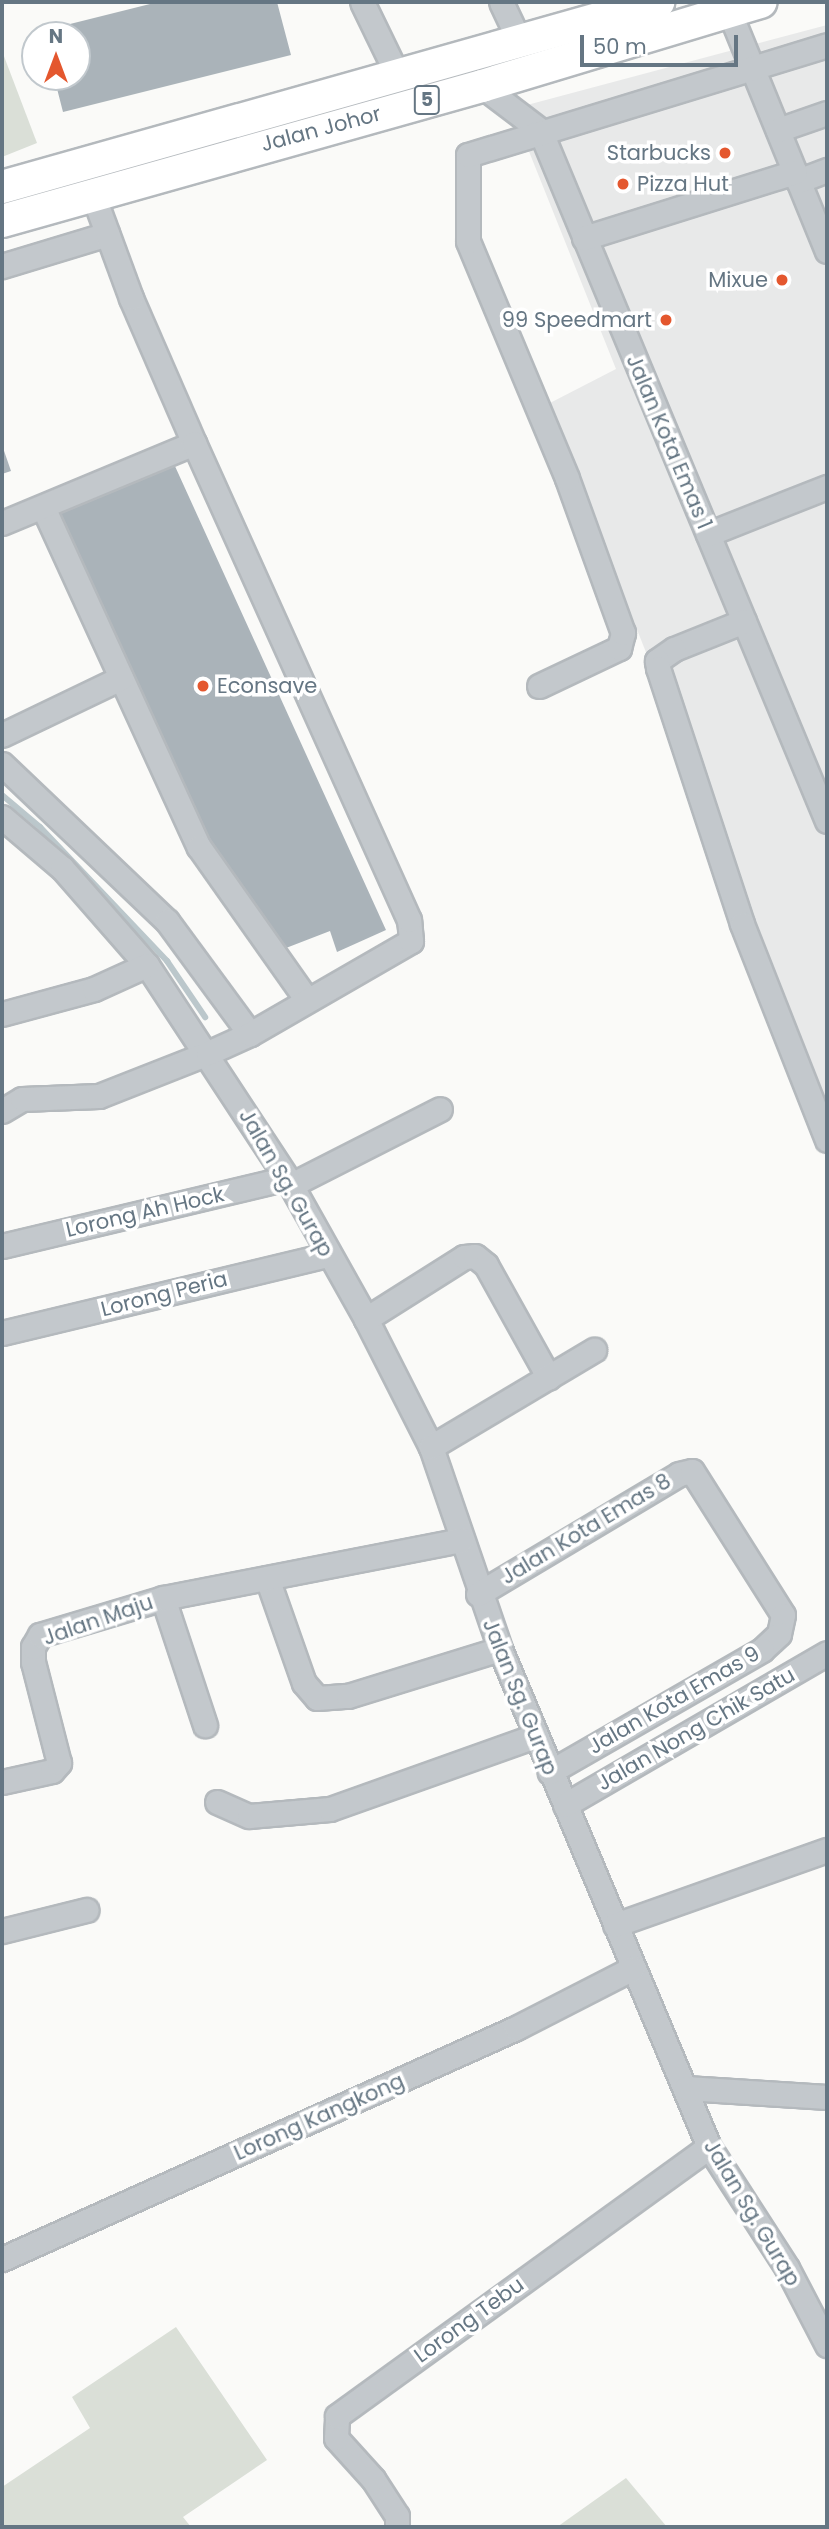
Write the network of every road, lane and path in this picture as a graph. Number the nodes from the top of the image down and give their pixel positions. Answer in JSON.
{"nodes":[{"id":1,"x":362,"y":2,"type":"edge"},
{"id":2,"x":501,"y":2,"type":"edge"},
{"id":3,"x":658,"y":2,"type":"edge"},
{"id":4,"x":761,"y":2,"type":"edge"},
{"id":5,"x":729,"y":11,"type":"junction"},
{"id":6,"x":519,"y":40,"type":"junction"},
{"id":7,"x":827,"y":45,"type":"edge"},
{"id":8,"x":753,"y":68,"type":"junction"},
{"id":9,"x":397,"y":74,"type":"junction"},
{"id":10,"x":482,"y":86,"type":"junction"},
{"id":11,"x":827,"y":113,"type":"edge"},
{"id":12,"x":540,"y":130,"type":"junction"},
{"id":13,"x":778,"y":130,"type":"junction"},
{"id":14,"x":827,"y":170,"type":"edge"},
{"id":15,"x":797,"y":177,"type":"junction"},
{"id":16,"x":2,"y":187,"type":"edge"},
{"id":17,"x":92,"y":192,"type":"junction"},
{"id":18,"x":2,"y":221,"type":"edge"},
{"id":19,"x":107,"y":234,"type":"junction"},
{"id":20,"x":584,"y":239,"type":"junction"},
{"id":21,"x":827,"y":251,"type":"edge"},
{"id":22,"x":2,"y":266,"type":"edge"},
{"id":23,"x":194,"y":443,"type":"junction"},
{"id":24,"x":827,"y":486,"type":"edge"},
{"id":25,"x":43,"y":507,"type":"junction"},
{"id":26,"x":2,"y":523,"type":"edge"},
{"id":27,"x":708,"y":534,"type":"junction"},
{"id":28,"x":744,"y":621,"type":"junction"},
{"id":29,"x":121,"y":678,"type":"junction"},
{"id":30,"x":539,"y":686,"type":"dead end"},
{"id":31,"x":2,"y":735,"type":"edge"},
{"id":32,"x":2,"y":764,"type":"edge"},
{"id":33,"x":2,"y":817,"type":"edge"},
{"id":34,"x":827,"y":821,"type":"edge"},
{"id":35,"x":148,"y":965,"type":"junction"},
{"id":36,"x":307,"y":1000,"type":"junction"},
{"id":37,"x":2,"y":1014,"type":"edge"},
{"id":38,"x":250,"y":1034,"type":"junction"},
{"id":39,"x":208,"y":1053,"type":"junction"},
{"id":40,"x":440,"y":1110,"type":"dead end"},
{"id":41,"x":2,"y":1111,"type":"edge"},
{"id":42,"x":827,"y":1140,"type":"edge"},
{"id":43,"x":289,"y":1182,"type":"junction"},
{"id":44,"x":2,"y":1246,"type":"edge"},
{"id":45,"x":327,"y":1255,"type":"junction"},
{"id":46,"x":366,"y":1319,"type":"junction"},
{"id":47,"x":2,"y":1333,"type":"edge"},
{"id":48,"x":594,"y":1350,"type":"dead end"},
{"id":49,"x":549,"y":1378,"type":"junction"},
{"id":50,"x":431,"y":1447,"type":"junction"},
{"id":51,"x":696,"y":1473,"type":"joint"},
{"id":52,"x":461,"y":1540,"type":"junction"},
{"id":53,"x":267,"y":1578,"type":"junction"},
{"id":54,"x":478,"y":1594,"type":"junction"},
{"id":55,"x":163,"y":1598,"type":"junction"},
{"id":56,"x":500,"y":1649,"type":"junction"},
{"id":57,"x":827,"y":1653,"type":"edge"},
{"id":58,"x":205,"y":1725,"type":"dead end"},
{"id":59,"x":535,"y":1736,"type":"junction"},
{"id":60,"x":550,"y":1772,"type":"junction"},
{"id":61,"x":2,"y":1782,"type":"edge"},
{"id":62,"x":217,"y":1802,"type":"dead end"},
{"id":63,"x":565,"y":1805,"type":"junction"},
{"id":64,"x":827,"y":1850,"type":"edge"},
{"id":65,"x":86,"y":1910,"type":"dead end"},
{"id":66,"x":615,"y":1925,"type":"junction"},
{"id":67,"x":2,"y":1931,"type":"edge"},
{"id":68,"x":633,"y":1968,"type":"junction"},
{"id":69,"x":686,"y":2088,"type":"junction"},
{"id":70,"x":827,"y":2097,"type":"edge"},
{"id":71,"x":709,"y":2147,"type":"junction"},
{"id":72,"x":2,"y":2259,"type":"edge"},
{"id":73,"x":827,"y":2345,"type":"edge"},
{"id":74,"x":397,"y":2527,"type":"edge"}],
"edges":[{"from":1,"to":9,"type":"street"},
{"from":2,"to":6,"type":"street"},
{"from":3,"to":6,"type":"highway","name":"Jalan Johor","number":"5"},
{"from":4,"to":5,"type":"highway","name":"Jalan Johor","number":"5"},
{"from":5,"to":8,"type":"street"},
{"from":5,"to":10,"type":"highway","name":"Jalan Johor","number":"5"},
{"from":6,"to":9,"type":"highway","name":"Jalan Johor","number":"5"},
{"from":7,"to":8,"type":"street"},
{"from":8,"to":12,"type":"street"},
{"from":8,"to":13,"type":"street"},
{"from":9,"to":16,"type":"highway","name":"Jalan Johor","number":"5"},
{"from":10,"to":12,"type":"street"},
{"from":10,"to":17,"type":"highway","name":"Jalan Johor","number":"5"},
{"from":11,"to":13,"type":"street"},
{"from":12,"to":20,"type":"street","name":"Jalan Kota Emas 1"},
{"from":12,"to":30,"type":"street"},
{"from":13,"to":15,"type":"street"},
{"from":14,"to":15,"type":"street"},
{"from":15,"to":20,"type":"street"},
{"from":15,"to":21,"type":"street"},
{"from":17,"to":18,"type":"highway","name":"Jalan Johor","number":"5"},
{"from":17,"to":19,"type":"street"},
{"from":19,"to":22,"type":"street"},
{"from":19,"to":23,"type":"street"},
{"from":20,"to":27,"type":"street","name":"Jalan Kota Emas 1"},
{"from":23,"to":25,"type":"street"},
{"from":23,"to":36,"type":"street"},
{"from":24,"to":27,"type":"street"},
{"from":25,"to":26,"type":"street"},
{"from":25,"to":29,"type":"street"},
{"from":27,"to":28,"type":"street","name":"Jalan Kota Emas 1"},
{"from":28,"to":34,"type":"street","name":"Jalan Kota Emas 1"},
{"from":28,"to":42,"type":"street"},
{"from":29,"to":31,"type":"street"},
{"from":29,"to":36,"type":"street"},
{"from":32,"to":38,"type":"street"},
{"from":33,"to":35,"type":"street","name":"Jalan Sg. Gurap"},
{"from":35,"to":37,"type":"street"},
{"from":35,"to":39,"type":"street","name":"Jalan Sg. Gurap"},
{"from":36,"to":38,"type":"street"},
{"from":38,"to":39,"type":"street"},
{"from":39,"to":41,"type":"street"},
{"from":39,"to":43,"type":"street","name":"Jalan Sg. Gurap"},
{"from":40,"to":43,"type":"street","name":"Lorong Ah Hock"},
{"from":43,"to":44,"type":"street","name":"Lorong Ah Hock"},
{"from":43,"to":45,"type":"street","name":"Jalan Sg. Gurap"},
{"from":45,"to":46,"type":"street","name":"Jalan Sg. Gurap"},
{"from":45,"to":47,"type":"street","name":"Lorong Peria"},
{"from":46,"to":49,"type":"street"},
{"from":46,"to":50,"type":"street","name":"Jalan Sg. Gurap"},
{"from":48,"to":49,"type":"street"},
{"from":49,"to":50,"type":"street"},
{"from":50,"to":52,"type":"street","name":"Jalan Sg. Gurap"},
{"from":51,"to":54,"type":"street","name":"Jalan Kota Emas 8"},
{"from":51,"to":60,"type":"street","name":"Jalan Kota Emas 9"},
{"from":52,"to":53,"type":"street","name":"Jalan Maju"},
{"from":52,"to":54,"type":"street","name":"Jalan Sg. Gurap"},
{"from":53,"to":55,"type":"street","name":"Jalan Maju"},
{"from":53,"to":56,"type":"street"},
{"from":54,"to":56,"type":"street","name":"Jalan Sg. Gurap"},
{"from":55,"to":58,"type":"street"},
{"from":55,"to":61,"type":"street","name":"Jalan Maju"},
{"from":56,"to":59,"type":"street","name":"Jalan Sg. Gurap"},
{"from":57,"to":63,"type":"street","name":"Jalan Nong Chik Satu"},
{"from":59,"to":60,"type":"street","name":"Jalan Sg. Gurap"},
{"from":59,"to":62,"type":"street"},
{"from":60,"to":63,"type":"street","name":"Jalan Sg. Gurap"},
{"from":63,"to":66,"type":"street","name":"Jalan Sg. Gurap"},
{"from":64,"to":66,"type":"street"},
{"from":65,"to":67,"type":"street"},
{"from":66,"to":68,"type":"street","name":"Jalan Sg. Gurap"},
{"from":68,"to":69,"type":"street","name":"Jalan Sg. Gurap"},
{"from":68,"to":72,"type":"street","name":"Lorong Kangkong"},
{"from":69,"to":70,"type":"street"},
{"from":69,"to":71,"type":"street","name":"Jalan Sg. Gurap"},
{"from":71,"to":73,"type":"street","name":"Jalan Sg. Gurap"},
{"from":71,"to":74,"type":"street","name":"Lorong Tebu"}]}
